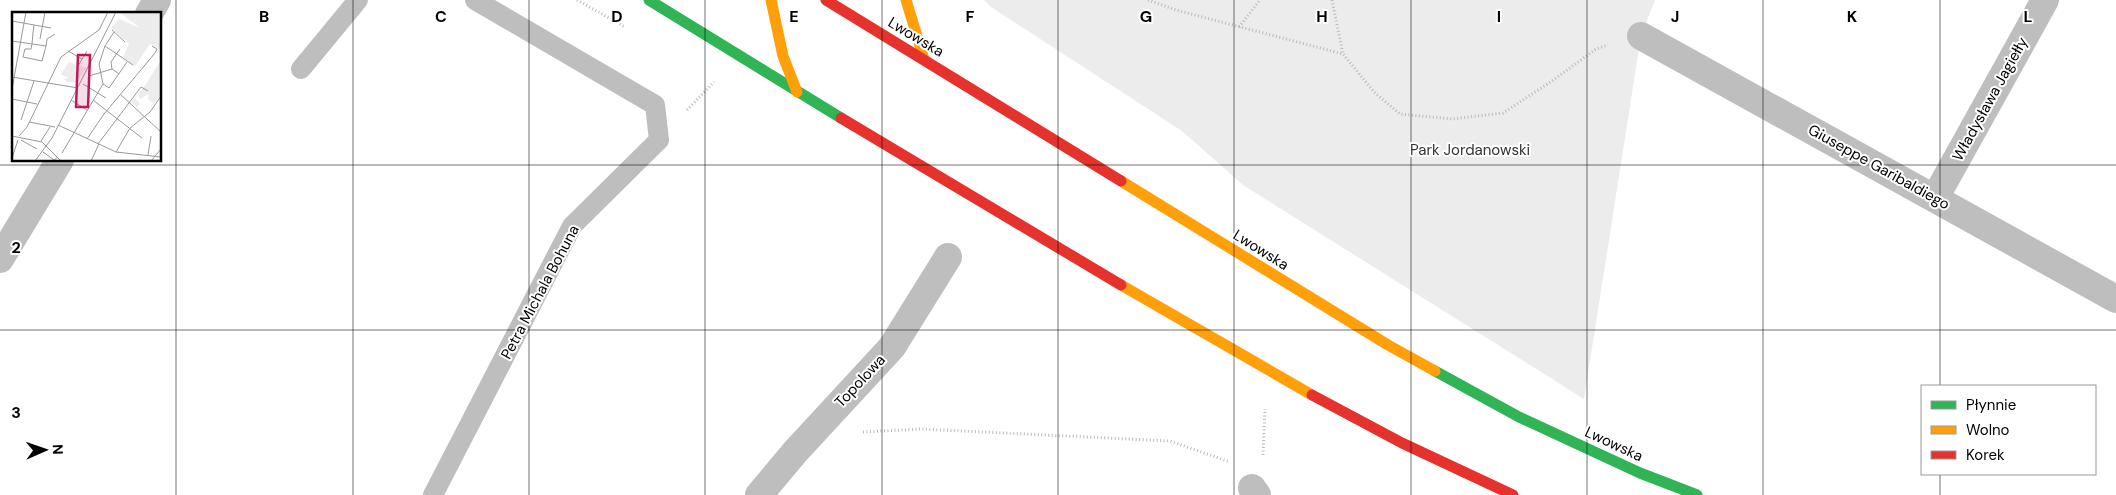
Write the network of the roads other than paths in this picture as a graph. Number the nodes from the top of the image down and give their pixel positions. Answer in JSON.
{"nodes":[{"id":1,"x":157,"y":0,"type":"edge"},
{"id":2,"x":358,"y":0,"type":"edge"},
{"id":3,"x":475,"y":0,"type":"edge"},
{"id":4,"x":649,"y":0,"type":"edge"},
{"id":5,"x":772,"y":0,"type":"edge"},
{"id":6,"x":826,"y":0,"type":"edge"},
{"id":7,"x":906,"y":0,"type":"edge"},
{"id":8,"x":2045,"y":0,"type":"edge"},
{"id":9,"x":150,"y":12,"type":"edge"},
{"id":10,"x":1641,"y":36,"type":"road end"},
{"id":11,"x":924,"y":59,"type":"junction"},
{"id":12,"x":300,"y":69,"type":"dead end"},
{"id":13,"x":797,"y":92,"type":"junction"},
{"id":14,"x":59,"y":161,"type":"edge"},
{"id":15,"x":1935,"y":198,"type":"junction"},
{"id":16,"x":948,"y":258,"type":"dead end"},
{"id":17,"x":0,"y":259,"type":"edge"},
{"id":18,"x":2116,"y":299,"type":"edge"},
{"id":19,"x":433,"y":495,"type":"edge"},
{"id":20,"x":759,"y":495,"type":"edge"},
{"id":21,"x":1513,"y":495,"type":"edge"},
{"id":22,"x":1697,"y":495,"type":"edge"}],
"edges":[{"from":1,"to":9,"type":"street"},
{"from":2,"to":12,"type":"lane"},
{"from":3,"to":19,"type":"lane","name":"Petra Michala Bohuna"},
{"from":4,"to":13,"type":"main road"},
{"from":5,"to":13,"type":"main road"},
{"from":6,"to":11,"type":"main road","name":"Lwowska"},
{"from":7,"to":11,"type":"main road"},
{"from":8,"to":15,"type":"street","name":"Władysława Jagiełły"},
{"from":10,"to":15,"type":"street","name":"Giuseppe Garibaldiego"},
{"from":11,"to":22,"type":"main road","name":"Lwowska"},
{"from":13,"to":21,"type":"main road"},
{"from":14,"to":17,"type":"street"},
{"from":15,"to":18,"type":"street","name":"Giuseppe Garibaldiego"},
{"from":16,"to":20,"type":"street","name":"Topolowa"}]}
